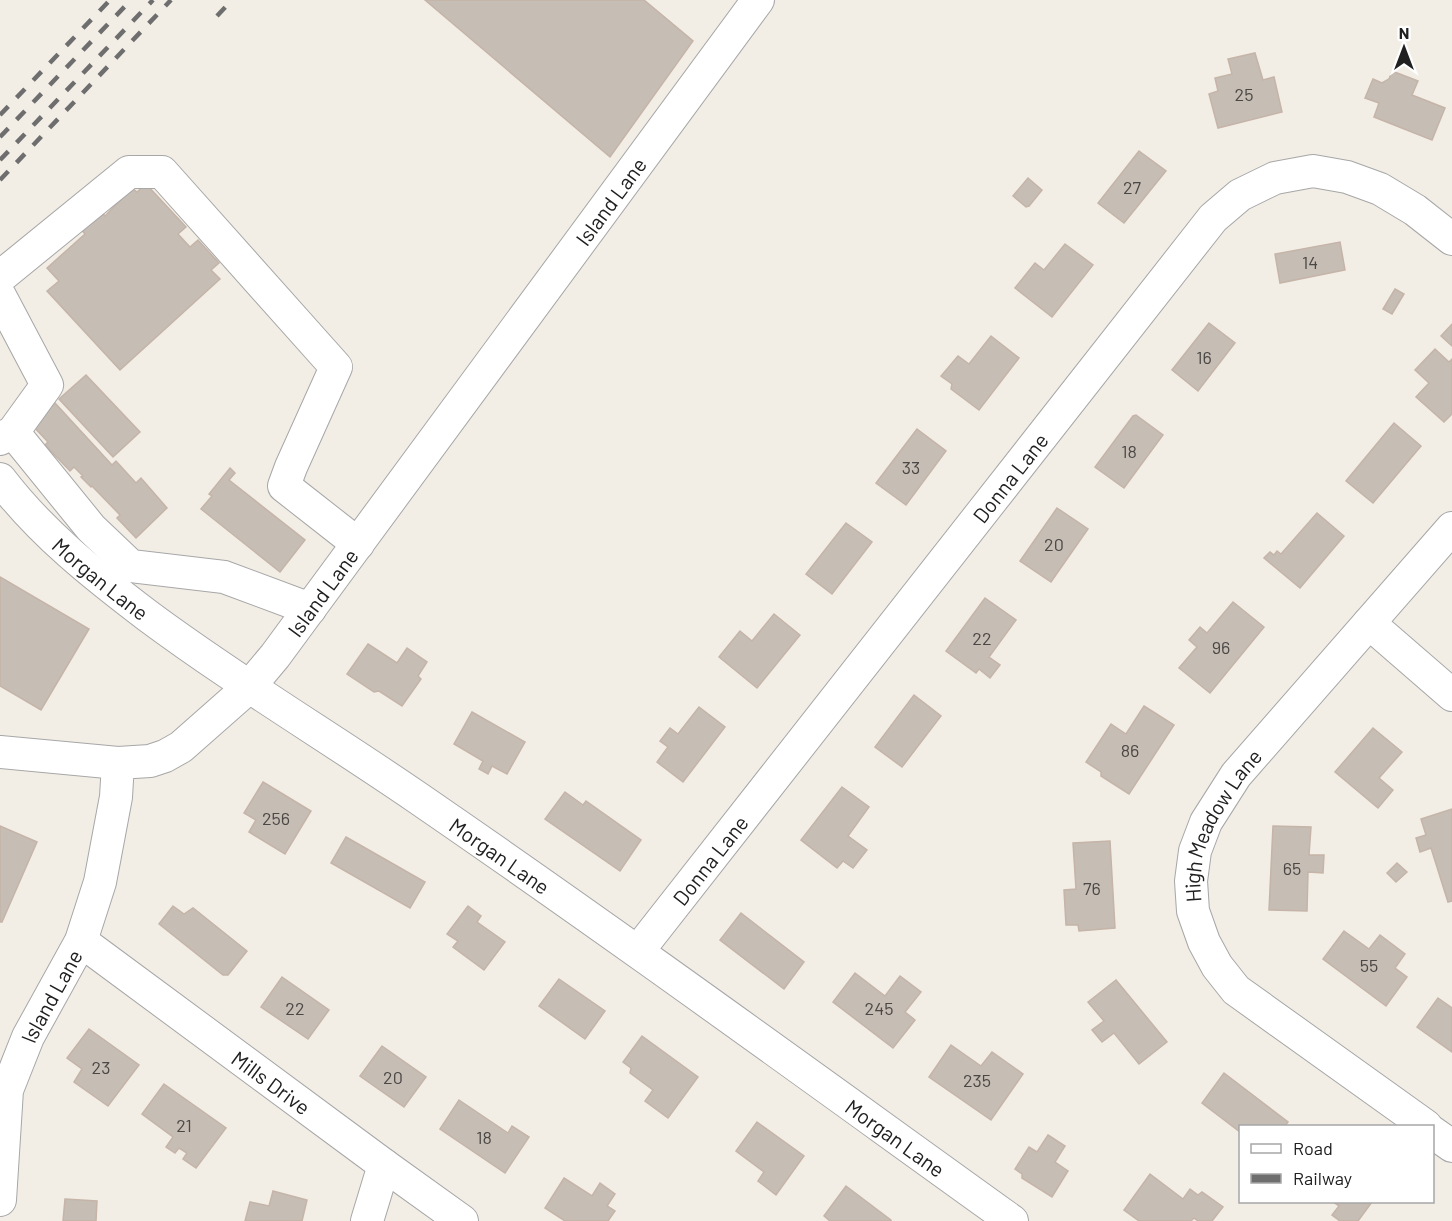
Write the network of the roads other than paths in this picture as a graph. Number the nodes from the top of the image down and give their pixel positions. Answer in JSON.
{"nodes":[{"id":1,"x":758,"y":0,"type":"edge"},
{"id":2,"x":1452,"y":239,"type":"edge"},
{"id":3,"x":0,"y":278,"type":"edge"},
{"id":4,"x":0,"y":296,"type":"edge"},
{"id":5,"x":6,"y":435,"type":"edge"},
{"id":6,"x":0,"y":478,"type":"edge"},
{"id":7,"x":1452,"y":528,"type":"edge"},
{"id":8,"x":358,"y":544,"type":"junction"},
{"id":9,"x":310,"y":609,"type":"junction"},
{"id":10,"x":1369,"y":623,"type":"junction"},
{"id":11,"x":249,"y":687,"type":"junction"},
{"id":12,"x":1452,"y":695,"type":"edge"},
{"id":13,"x":0,"y":752,"type":"edge"},
{"id":14,"x":118,"y":763,"type":"junction"},
{"id":15,"x":81,"y":941,"type":"junction"},
{"id":16,"x":638,"y":951,"type":"junction"},
{"id":17,"x":1425,"y":1125,"type":"edge"},
{"id":18,"x":1434,"y":1132,"type":"edge"},
{"id":19,"x":1452,"y":1146,"type":"edge"},
{"id":20,"x":384,"y":1165,"type":"junction"},
{"id":21,"x":0,"y":1200,"type":"edge"},
{"id":22,"x":366,"y":1221,"type":"edge"},
{"id":23,"x":462,"y":1221,"type":"edge"},
{"id":24,"x":1012,"y":1221,"type":"edge"}],
"edges":[{"from":1,"to":8,"type":"street","name":"Island Lane"},
{"from":2,"to":16,"type":"street","name":"Donna Lane"},
{"from":3,"to":8,"type":"street"},
{"from":4,"to":5,"type":"street"},
{"from":5,"to":9,"type":"street"},
{"from":6,"to":11,"type":"street","name":"Morgan Lane"},
{"from":7,"to":10,"type":"street","name":"High Meadow Lane"},
{"from":8,"to":9,"type":"street","name":"Island Lane"},
{"from":9,"to":11,"type":"street","name":"Island Lane"},
{"from":10,"to":12,"type":"street"},
{"from":10,"to":17,"type":"street","name":"High Meadow Lane"},
{"from":11,"to":14,"type":"street","name":"Island Lane"},
{"from":11,"to":16,"type":"street","name":"Morgan Lane"},
{"from":13,"to":14,"type":"street"},
{"from":14,"to":15,"type":"street","name":"Island Lane"},
{"from":15,"to":20,"type":"street","name":"Mills Drive"},
{"from":15,"to":21,"type":"street","name":"Island Lane"},
{"from":16,"to":24,"type":"street","name":"Morgan Lane"},
{"from":18,"to":19,"type":"street"},
{"from":20,"to":22,"type":"street"},
{"from":20,"to":23,"type":"street","name":"Mills Drive"}]}
